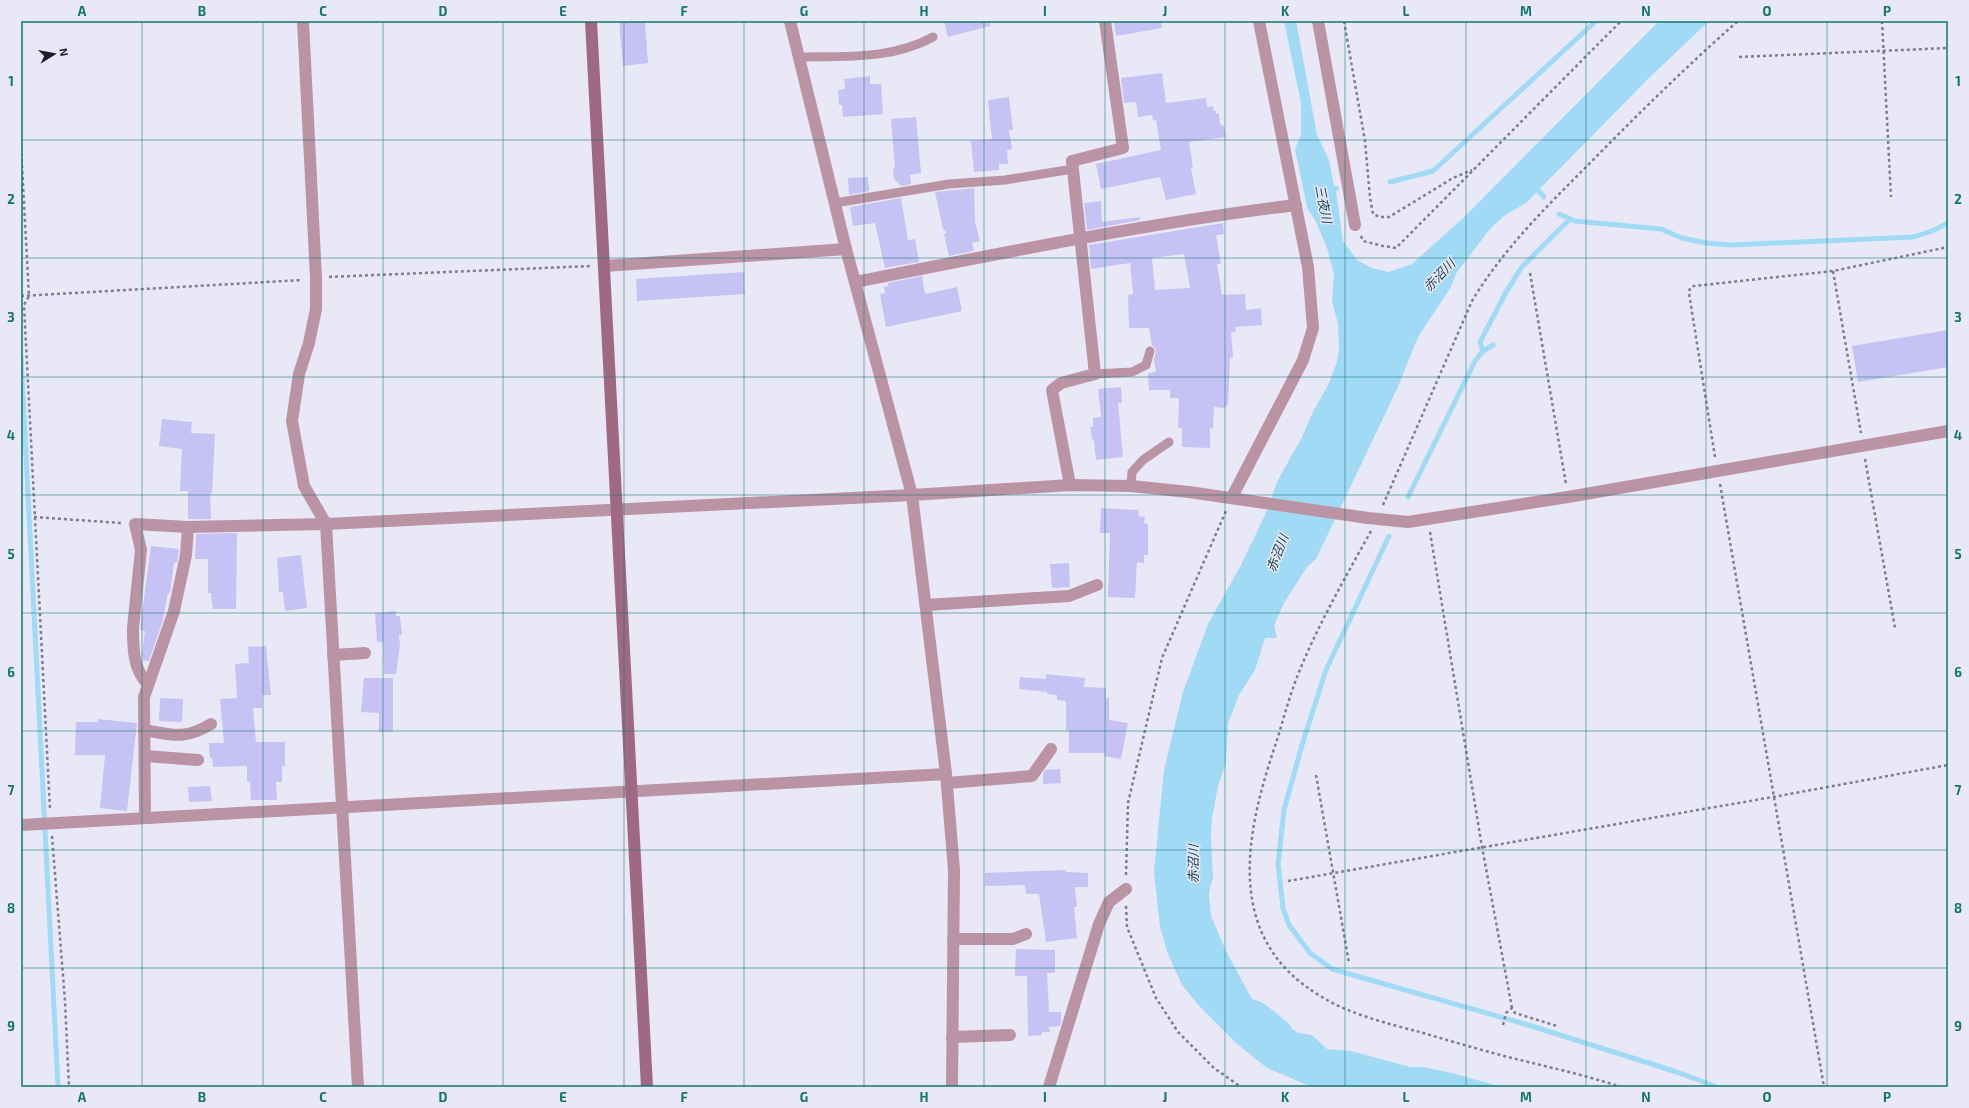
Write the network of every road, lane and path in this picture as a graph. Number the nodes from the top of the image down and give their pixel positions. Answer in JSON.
{"nodes":[{"id":1,"x":303,"y":21,"type":"edge"},
{"id":2,"x":591,"y":21,"type":"edge"},
{"id":3,"x":790,"y":21,"type":"edge"},
{"id":4,"x":1106,"y":21,"type":"edge"},
{"id":5,"x":1259,"y":21,"type":"edge"},
{"id":6,"x":1318,"y":21,"type":"edge"},
{"id":7,"x":1344,"y":21,"type":"edge"},
{"id":8,"x":1620,"y":21,"type":"edge"},
{"id":9,"x":1738,"y":21,"type":"edge"},
{"id":10,"x":1882,"y":21,"type":"edge"},
{"id":11,"x":933,"y":37,"type":"dead end"},
{"id":12,"x":1948,"y":48,"type":"edge"},
{"id":13,"x":1883,"y":51,"type":"junction"},
{"id":14,"x":798,"y":57,"type":"junction"},
{"id":15,"x":1739,"y":57,"type":"dead end"},
{"id":16,"x":21,"y":147,"type":"edge"},
{"id":17,"x":1073,"y":169,"type":"junction"},
{"id":18,"x":1473,"y":170,"type":"junction"},
{"id":19,"x":1891,"y":197,"type":"dead end"},
{"id":20,"x":834,"y":203,"type":"junction"},
{"id":21,"x":1296,"y":205,"type":"junction"},
{"id":22,"x":1355,"y":225,"type":"joint"},
{"id":23,"x":1079,"y":238,"type":"junction"},
{"id":24,"x":1948,"y":247,"type":"edge"},
{"id":25,"x":846,"y":249,"type":"junction"},
{"id":26,"x":604,"y":266,"type":"junction"},
{"id":27,"x":1530,"y":273,"type":"dead end"},
{"id":28,"x":855,"y":282,"type":"junction"},
{"id":29,"x":1150,"y":351,"type":"dead end"},
{"id":30,"x":1095,"y":374,"type":"junction"},
{"id":31,"x":1948,"y":432,"type":"edge"},
{"id":32,"x":1170,"y":442,"type":"dead end"},
{"id":33,"x":1718,"y":471,"type":"junction"},
{"id":34,"x":1070,"y":484,"type":"junction"},
{"id":35,"x":1131,"y":486,"type":"junction"},
{"id":36,"x":912,"y":495,"type":"junction"},
{"id":37,"x":1232,"y":497,"type":"junction"},
{"id":38,"x":1568,"y":497,"type":"junction"},
{"id":39,"x":617,"y":510,"type":"junction"},
{"id":40,"x":34,"y":517,"type":"junction"},
{"id":41,"x":1373,"y":518,"type":"junction"},
{"id":42,"x":1428,"y":520,"type":"junction"},
{"id":43,"x":135,"y":524,"type":"junction"},
{"id":44,"x":326,"y":524,"type":"junction"},
{"id":45,"x":188,"y":527,"type":"junction"},
{"id":46,"x":1097,"y":585,"type":"dead end"},
{"id":47,"x":926,"y":605,"type":"junction"},
{"id":48,"x":366,"y":653,"type":"dead end"},
{"id":49,"x":334,"y":654,"type":"junction"},
{"id":50,"x":148,"y":684,"type":"junction"},
{"id":51,"x":211,"y":724,"type":"dead end"},
{"id":52,"x":144,"y":730,"type":"junction"},
{"id":53,"x":1051,"y":749,"type":"dead end"},
{"id":54,"x":144,"y":756,"type":"junction"},
{"id":55,"x":198,"y":760,"type":"dead end"},
{"id":56,"x":1948,"y":765,"type":"edge"},
{"id":57,"x":1316,"y":776,"type":"dead end"},
{"id":58,"x":946,"y":779,"type":"junction"},
{"id":59,"x":632,"y":792,"type":"junction"},
{"id":60,"x":1773,"y":797,"type":"junction"},
{"id":61,"x":343,"y":808,"type":"junction"},
{"id":62,"x":145,"y":818,"type":"junction"},
{"id":63,"x":51,"y":823,"type":"junction"},
{"id":64,"x":21,"y":825,"type":"edge"},
{"id":65,"x":1482,"y":847,"type":"junction"},
{"id":66,"x":1334,"y":873,"type":"junction"},
{"id":67,"x":1288,"y":881,"type":"dead end"},
{"id":68,"x":1126,"y":889,"type":"junction"},
{"id":69,"x":1026,"y":934,"type":"dead end"},
{"id":70,"x":953,"y":939,"type":"junction"},
{"id":71,"x":1349,"y":963,"type":"dead end"},
{"id":72,"x":1512,"y":1008,"type":"junction"},
{"id":73,"x":1503,"y":1025,"type":"dead end"},
{"id":74,"x":1556,"y":1026,"type":"dead end"},
{"id":75,"x":1010,"y":1035,"type":"dead end"},
{"id":76,"x":952,"y":1037,"type":"junction"},
{"id":77,"x":69,"y":1087,"type":"edge"},
{"id":78,"x":358,"y":1087,"type":"edge"},
{"id":79,"x":647,"y":1087,"type":"edge"},
{"id":80,"x":952,"y":1087,"type":"edge"},
{"id":81,"x":1049,"y":1087,"type":"edge"},
{"id":82,"x":1240,"y":1087,"type":"edge"},
{"id":83,"x":1620,"y":1087,"type":"edge"},
{"id":84,"x":1824,"y":1087,"type":"edge"}],
"edges":[{"from":1,"to":44,"type":"street"},
{"from":2,"to":26,"type":"street"},
{"from":3,"to":14,"type":"street"},
{"from":4,"to":17,"type":"street"},
{"from":5,"to":21,"type":"street"},
{"from":6,"to":22,"type":"street"},
{"from":7,"to":18,"type":"path"},
{"from":8,"to":18,"type":"path"},
{"from":9,"to":41,"type":"path"},
{"from":10,"to":13,"type":"path"},
{"from":11,"to":14,"type":"lane"},
{"from":12,"to":13,"type":"path"},
{"from":13,"to":15,"type":"path"},
{"from":13,"to":19,"type":"path"},
{"from":14,"to":20,"type":"street"},
{"from":16,"to":40,"type":"path"},
{"from":17,"to":20,"type":"lane"},
{"from":17,"to":23,"type":"street"},
{"from":18,"to":22,"type":"path"},
{"from":20,"to":25,"type":"street"},
{"from":21,"to":23,"type":"street"},
{"from":21,"to":37,"type":"street"},
{"from":23,"to":28,"type":"street"},
{"from":23,"to":30,"type":"street"},
{"from":24,"to":33,"type":"path"},
{"from":25,"to":26,"type":"street"},
{"from":25,"to":28,"type":"street"},
{"from":26,"to":39,"type":"street"},
{"from":27,"to":38,"type":"path"},
{"from":28,"to":36,"type":"street"},
{"from":29,"to":30,"type":"lane"},
{"from":30,"to":34,"type":"street"},
{"from":31,"to":33,"type":"street"},
{"from":32,"to":35,"type":"lane"},
{"from":33,"to":38,"type":"street"},
{"from":33,"to":60,"type":"path"},
{"from":34,"to":35,"type":"street"},
{"from":34,"to":36,"type":"street"},
{"from":35,"to":37,"type":"street"},
{"from":36,"to":39,"type":"street"},
{"from":36,"to":47,"type":"street"},
{"from":37,"to":41,"type":"street"},
{"from":37,"to":68,"type":"path"},
{"from":38,"to":42,"type":"street"},
{"from":39,"to":44,"type":"street"},
{"from":39,"to":59,"type":"street"},
{"from":40,"to":43,"type":"path"},
{"from":40,"to":63,"type":"path"},
{"from":41,"to":42,"type":"street"},
{"from":41,"to":83,"type":"path"},
{"from":42,"to":65,"type":"path"},
{"from":43,"to":45,"type":"street"},
{"from":43,"to":50,"type":"street"},
{"from":44,"to":45,"type":"street"},
{"from":44,"to":49,"type":"street"},
{"from":45,"to":50,"type":"street"},
{"from":46,"to":47,"type":"street"},
{"from":47,"to":58,"type":"street"},
{"from":48,"to":49,"type":"street"},
{"from":49,"to":61,"type":"street"},
{"from":50,"to":52,"type":"street"},
{"from":51,"to":52,"type":"street"},
{"from":52,"to":54,"type":"street"},
{"from":53,"to":58,"type":"street"},
{"from":54,"to":55,"type":"street"},
{"from":54,"to":62,"type":"street"},
{"from":56,"to":60,"type":"path"},
{"from":57,"to":66,"type":"path"},
{"from":58,"to":59,"type":"street"},
{"from":58,"to":70,"type":"street"},
{"from":59,"to":61,"type":"street"},
{"from":59,"to":79,"type":"street"},
{"from":60,"to":65,"type":"path"},
{"from":60,"to":84,"type":"path"},
{"from":61,"to":62,"type":"street"},
{"from":61,"to":78,"type":"street"},
{"from":62,"to":63,"type":"street"},
{"from":63,"to":64,"type":"street"},
{"from":63,"to":77,"type":"path"},
{"from":65,"to":66,"type":"path"},
{"from":65,"to":72,"type":"path"},
{"from":66,"to":67,"type":"path"},
{"from":66,"to":71,"type":"path"},
{"from":68,"to":81,"type":"street"},
{"from":68,"to":82,"type":"path"},
{"from":69,"to":70,"type":"street"},
{"from":70,"to":76,"type":"street"},
{"from":72,"to":73,"type":"path"},
{"from":72,"to":74,"type":"path"},
{"from":75,"to":76,"type":"street"},
{"from":76,"to":80,"type":"street"}]}
